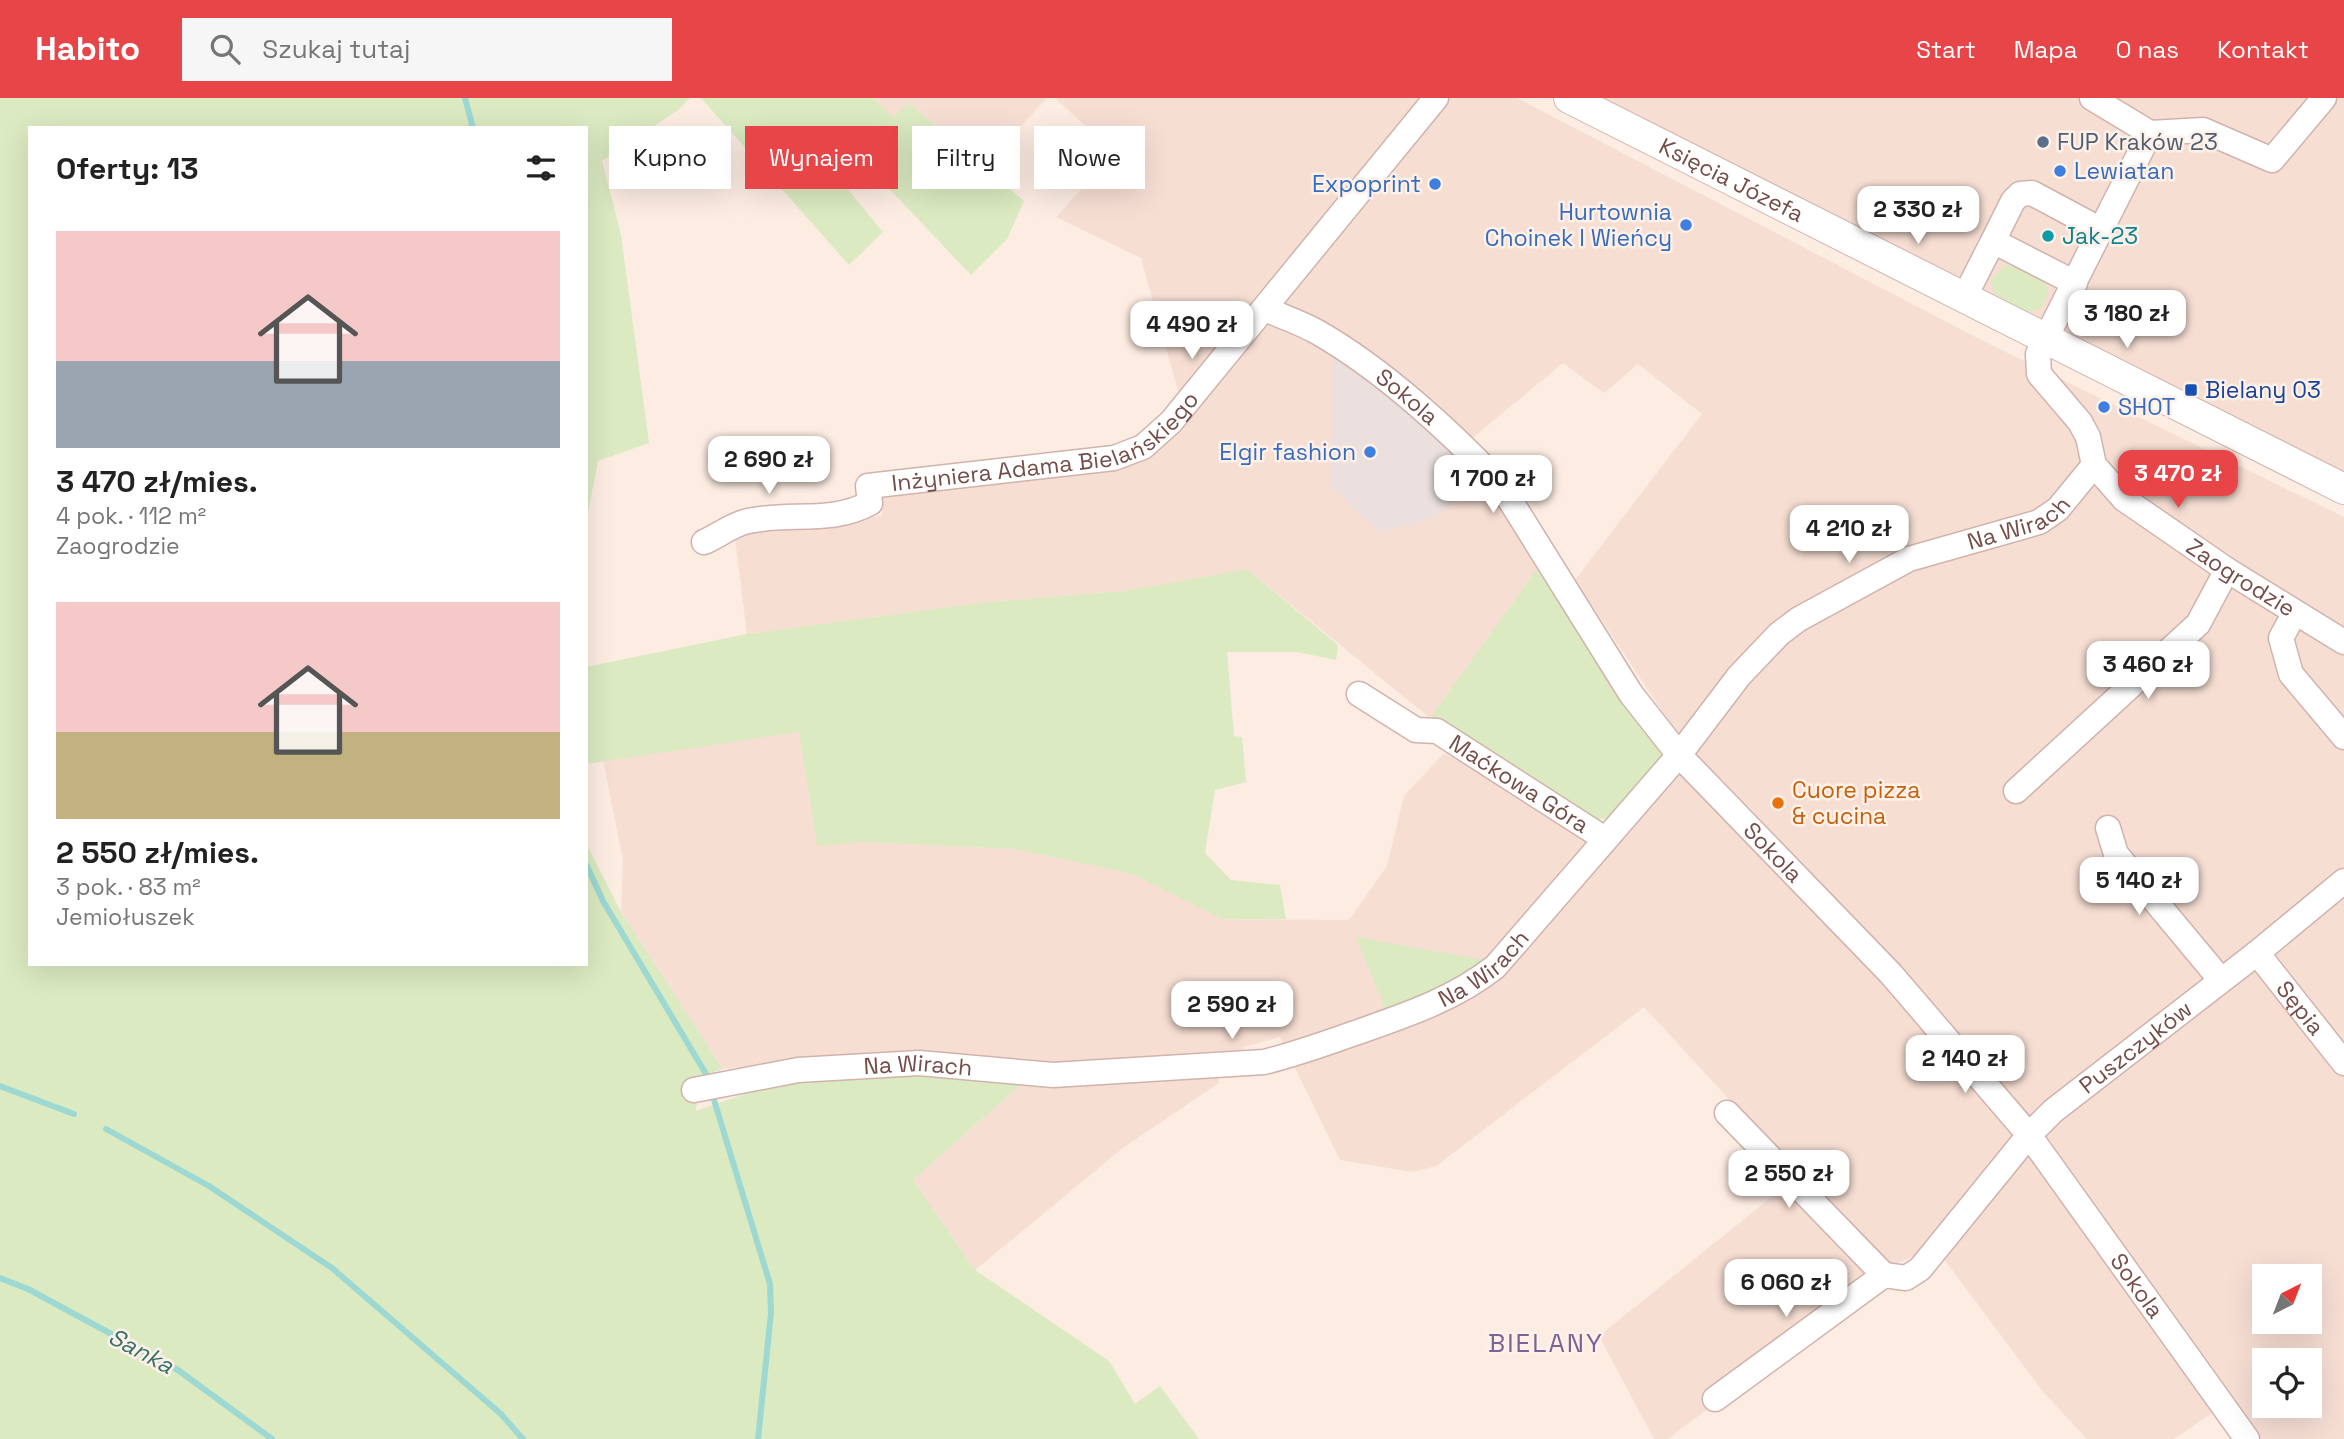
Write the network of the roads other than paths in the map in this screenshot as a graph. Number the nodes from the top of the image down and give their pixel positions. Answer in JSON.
{"nodes":[{"id":1,"x":1436,"y":98,"type":"edge"},
{"id":2,"x":1569,"y":98,"type":"edge"},
{"id":3,"x":2092,"y":98,"type":"edge"},
{"id":4,"x":2324,"y":98,"type":"edge"},
{"id":5,"x":2150,"y":133,"type":"junction"},
{"id":6,"x":2103,"y":231,"type":"junction"},
{"id":7,"x":1993,"y":241,"type":"junction"},
{"id":8,"x":2075,"y":283,"type":"junction"},
{"id":9,"x":1964,"y":298,"type":"junction"},
{"id":10,"x":1265,"y":309,"type":"junction"},
{"id":11,"x":2045,"y":338,"type":"junction"},
{"id":12,"x":2094,"y":465,"type":"junction"},
{"id":13,"x":2344,"y":489,"type":"edge"},
{"id":14,"x":704,"y":542,"type":"dead end"},
{"id":15,"x":2227,"y":570,"type":"junction"},
{"id":16,"x":2294,"y":614,"type":"junction"},
{"id":17,"x":2344,"y":642,"type":"edge"},
{"id":18,"x":1359,"y":694,"type":"dead end"},
{"id":19,"x":2344,"y":737,"type":"edge"},
{"id":20,"x":1679,"y":755,"type":"junction"},
{"id":21,"x":2016,"y":791,"type":"dead end"},
{"id":22,"x":2108,"y":828,"type":"dead end"},
{"id":23,"x":1605,"y":839,"type":"junction"},
{"id":24,"x":2344,"y":881,"type":"edge"},
{"id":25,"x":2257,"y":953,"type":"junction"},
{"id":26,"x":2220,"y":979,"type":"junction"},
{"id":27,"x":2344,"y":1063,"type":"edge"},
{"id":28,"x":694,"y":1090,"type":"dead end"},
{"id":29,"x":1727,"y":1113,"type":"dead end"},
{"id":30,"x":2029,"y":1135,"type":"junction"},
{"id":31,"x":1884,"y":1275,"type":"junction"},
{"id":32,"x":1714,"y":1399,"type":"dead end"},
{"id":33,"x":2247,"y":1439,"type":"edge"}],
"edges":[{"from":1,"to":10,"type":"street","name":"Inżyniera Adama Bielańskiego"},
{"from":2,"to":9,"type":"street","name":"Księcia Józefa"},
{"from":3,"to":5,"type":"street"},
{"from":4,"to":5,"type":"street"},
{"from":5,"to":6,"type":"street","name":"Zaogrodzie"},
{"from":6,"to":7,"type":"street"},
{"from":6,"to":8,"type":"street","name":"Zaogrodzie"},
{"from":7,"to":8,"type":"street"},
{"from":7,"to":9,"type":"street"},
{"from":8,"to":11,"type":"street","name":"Zaogrodzie"},
{"from":9,"to":11,"type":"street","name":"Księcia Józefa"},
{"from":10,"to":14,"type":"street","name":"Inżyniera Adama Bielańskiego"},
{"from":10,"to":20,"type":"street","name":"Sokola"},
{"from":11,"to":12,"type":"street","name":"Zaogrodzie"},
{"from":11,"to":13,"type":"street","name":"Księcia Józefa"},
{"from":12,"to":15,"type":"street","name":"Zaogrodzie"},
{"from":12,"to":20,"type":"street","name":"Na Wirach"},
{"from":15,"to":16,"type":"street","name":"Zaogrodzie"},
{"from":15,"to":21,"type":"street"},
{"from":16,"to":17,"type":"street","name":"Zaogrodzie"},
{"from":16,"to":19,"type":"street"},
{"from":18,"to":23,"type":"street","name":"Maćkowa Góra"},
{"from":20,"to":23,"type":"street","name":"Na Wirach"},
{"from":20,"to":30,"type":"street","name":"Sokola"},
{"from":22,"to":26,"type":"street"},
{"from":23,"to":28,"type":"street","name":"Na Wirach"},
{"from":24,"to":25,"type":"street","name":"Puszczyków"},
{"from":25,"to":26,"type":"street","name":"Puszczyków"},
{"from":25,"to":27,"type":"street","name":"Sępia"},
{"from":26,"to":30,"type":"street","name":"Puszczyków"},
{"from":29,"to":31,"type":"street"},
{"from":30,"to":31,"type":"street","name":"Puszczyków"},
{"from":30,"to":33,"type":"street","name":"Sokola"},
{"from":31,"to":32,"type":"street"}]}
